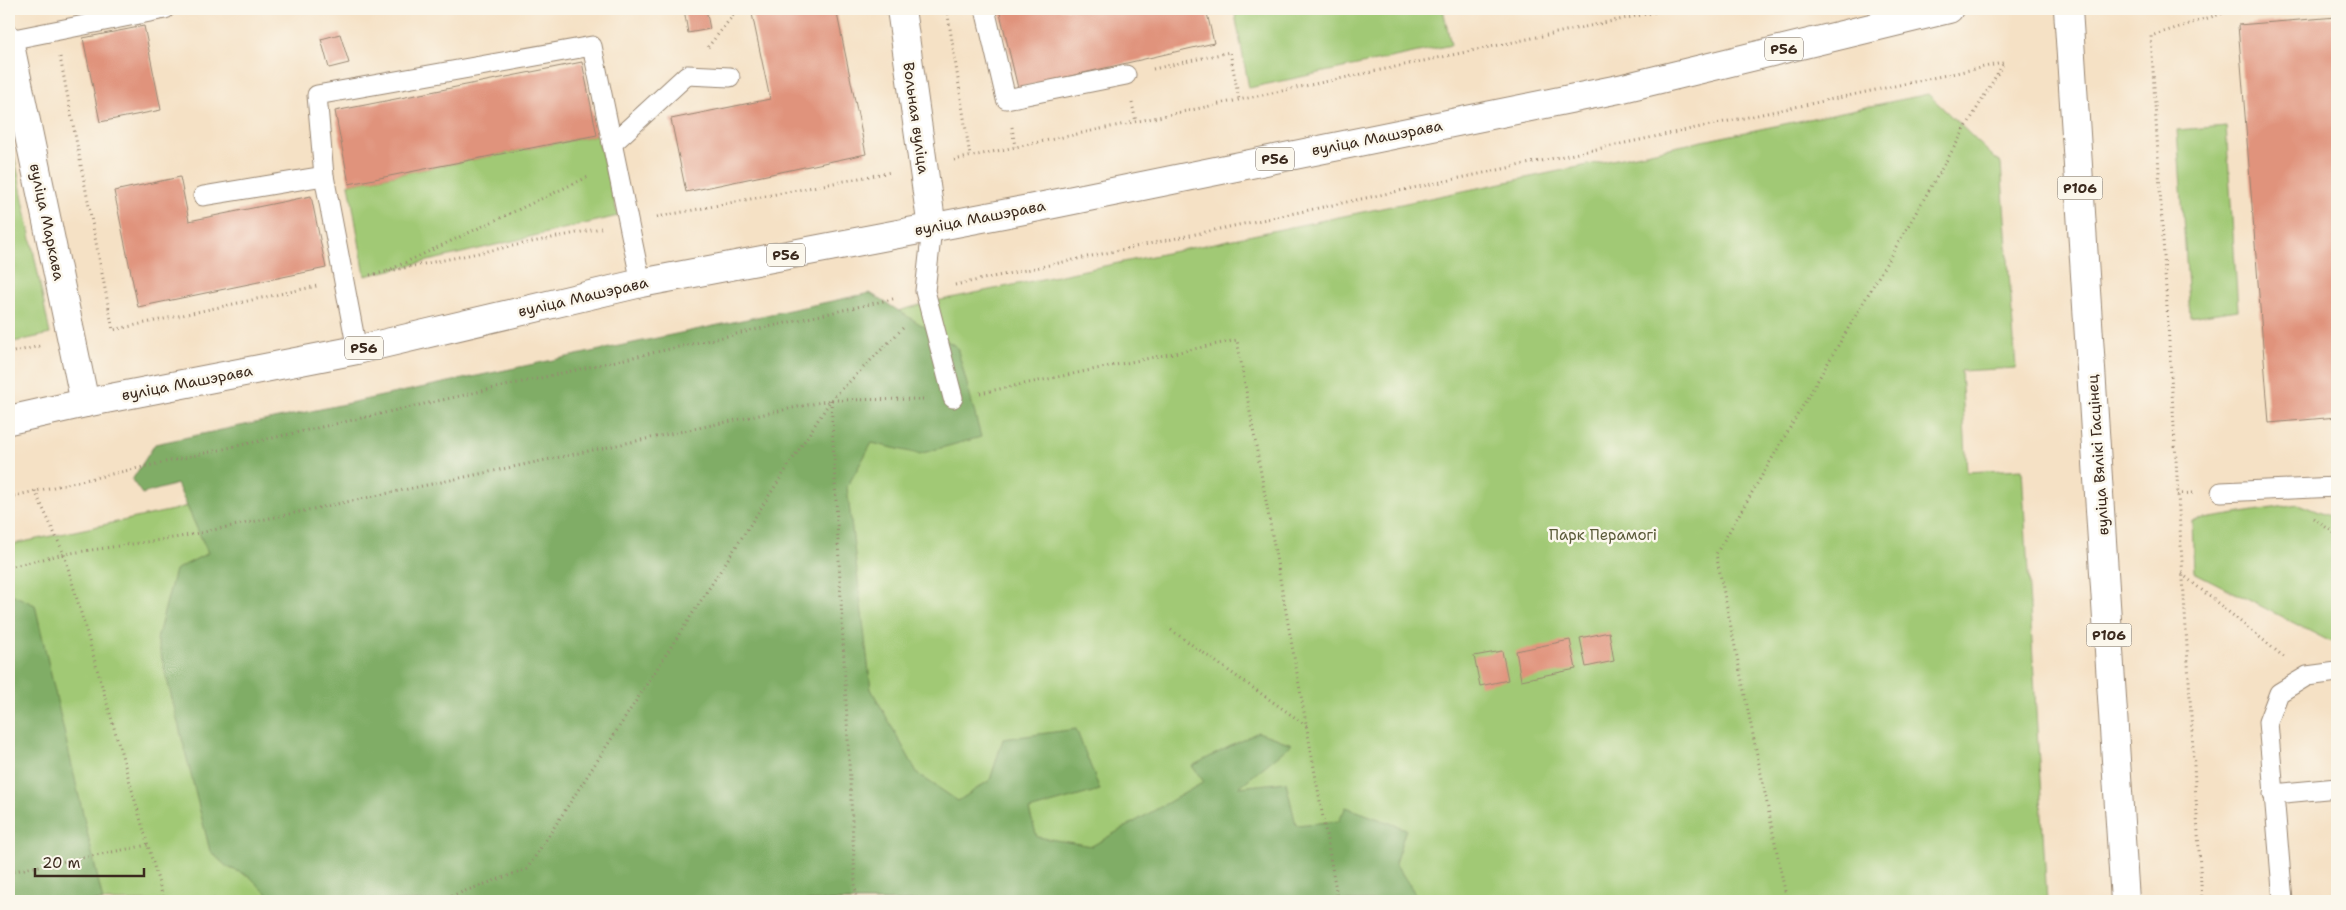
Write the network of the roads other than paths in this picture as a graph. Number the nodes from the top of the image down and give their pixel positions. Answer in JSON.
{"nodes":[{"id":1,"x":165,"y":9,"type":"edge"},
{"id":2,"x":901,"y":9,"type":"edge"},
{"id":3,"x":985,"y":9,"type":"edge"},
{"id":4,"x":1949,"y":9,"type":"edge"},
{"id":5,"x":2068,"y":9,"type":"edge"},
{"id":6,"x":9,"y":40,"type":"edge"},
{"id":7,"x":1126,"y":75,"type":"road end"},
{"id":8,"x":730,"y":77,"type":"dead end"},
{"id":9,"x":612,"y":144,"type":"junction"},
{"id":10,"x":324,"y":176,"type":"junction"},
{"id":11,"x":203,"y":196,"type":"dead end"},
{"id":12,"x":932,"y":228,"type":"junction"},
{"id":13,"x":640,"y":283,"type":"junction"},
{"id":14,"x":356,"y":350,"type":"junction"},
{"id":15,"x":953,"y":398,"type":"road end"},
{"id":16,"x":85,"y":403,"type":"junction"},
{"id":17,"x":9,"y":420,"type":"edge"},
{"id":18,"x":2337,"y":487,"type":"edge"},
{"id":19,"x":2220,"y":492,"type":"dead end"},
{"id":20,"x":2337,"y":672,"type":"edge"},
{"id":21,"x":2337,"y":788,"type":"edge"},
{"id":22,"x":2273,"y":794,"type":"junction"},
{"id":23,"x":2125,"y":901,"type":"edge"},
{"id":24,"x":2283,"y":901,"type":"edge"}],
"edges":[{"from":1,"to":6,"type":"lane"},
{"from":2,"to":12,"type":"main road","name":"Вольная вуліца"},
{"from":3,"to":7,"type":"lane"},
{"from":4,"to":12,"type":"main road","name":"вуліца Машэрава","number":"Р56"},
{"from":5,"to":23,"type":"main road","name":"вуліца Вялікі Гасцінец","number":"Р106"},
{"from":6,"to":16,"type":"main road","name":"вуліца Маркава"},
{"from":8,"to":9,"type":"lane"},
{"from":9,"to":10,"type":"lane"},
{"from":9,"to":13,"type":"lane"},
{"from":10,"to":11,"type":"lane"},
{"from":10,"to":14,"type":"lane"},
{"from":12,"to":13,"type":"main road","name":"вуліца Машэрава","number":"Р56"},
{"from":12,"to":15,"type":"lane"},
{"from":13,"to":14,"type":"main road","name":"вуліца Машэрава","number":"Р56"},
{"from":14,"to":16,"type":"main road","name":"вуліца Машэрава","number":"Р56"},
{"from":16,"to":17,"type":"main road","name":"вуліца Машэрава","number":"Р56"},
{"from":18,"to":19,"type":"lane"},
{"from":20,"to":22,"type":"lane"},
{"from":21,"to":22,"type":"lane"},
{"from":22,"to":24,"type":"lane"}]}
